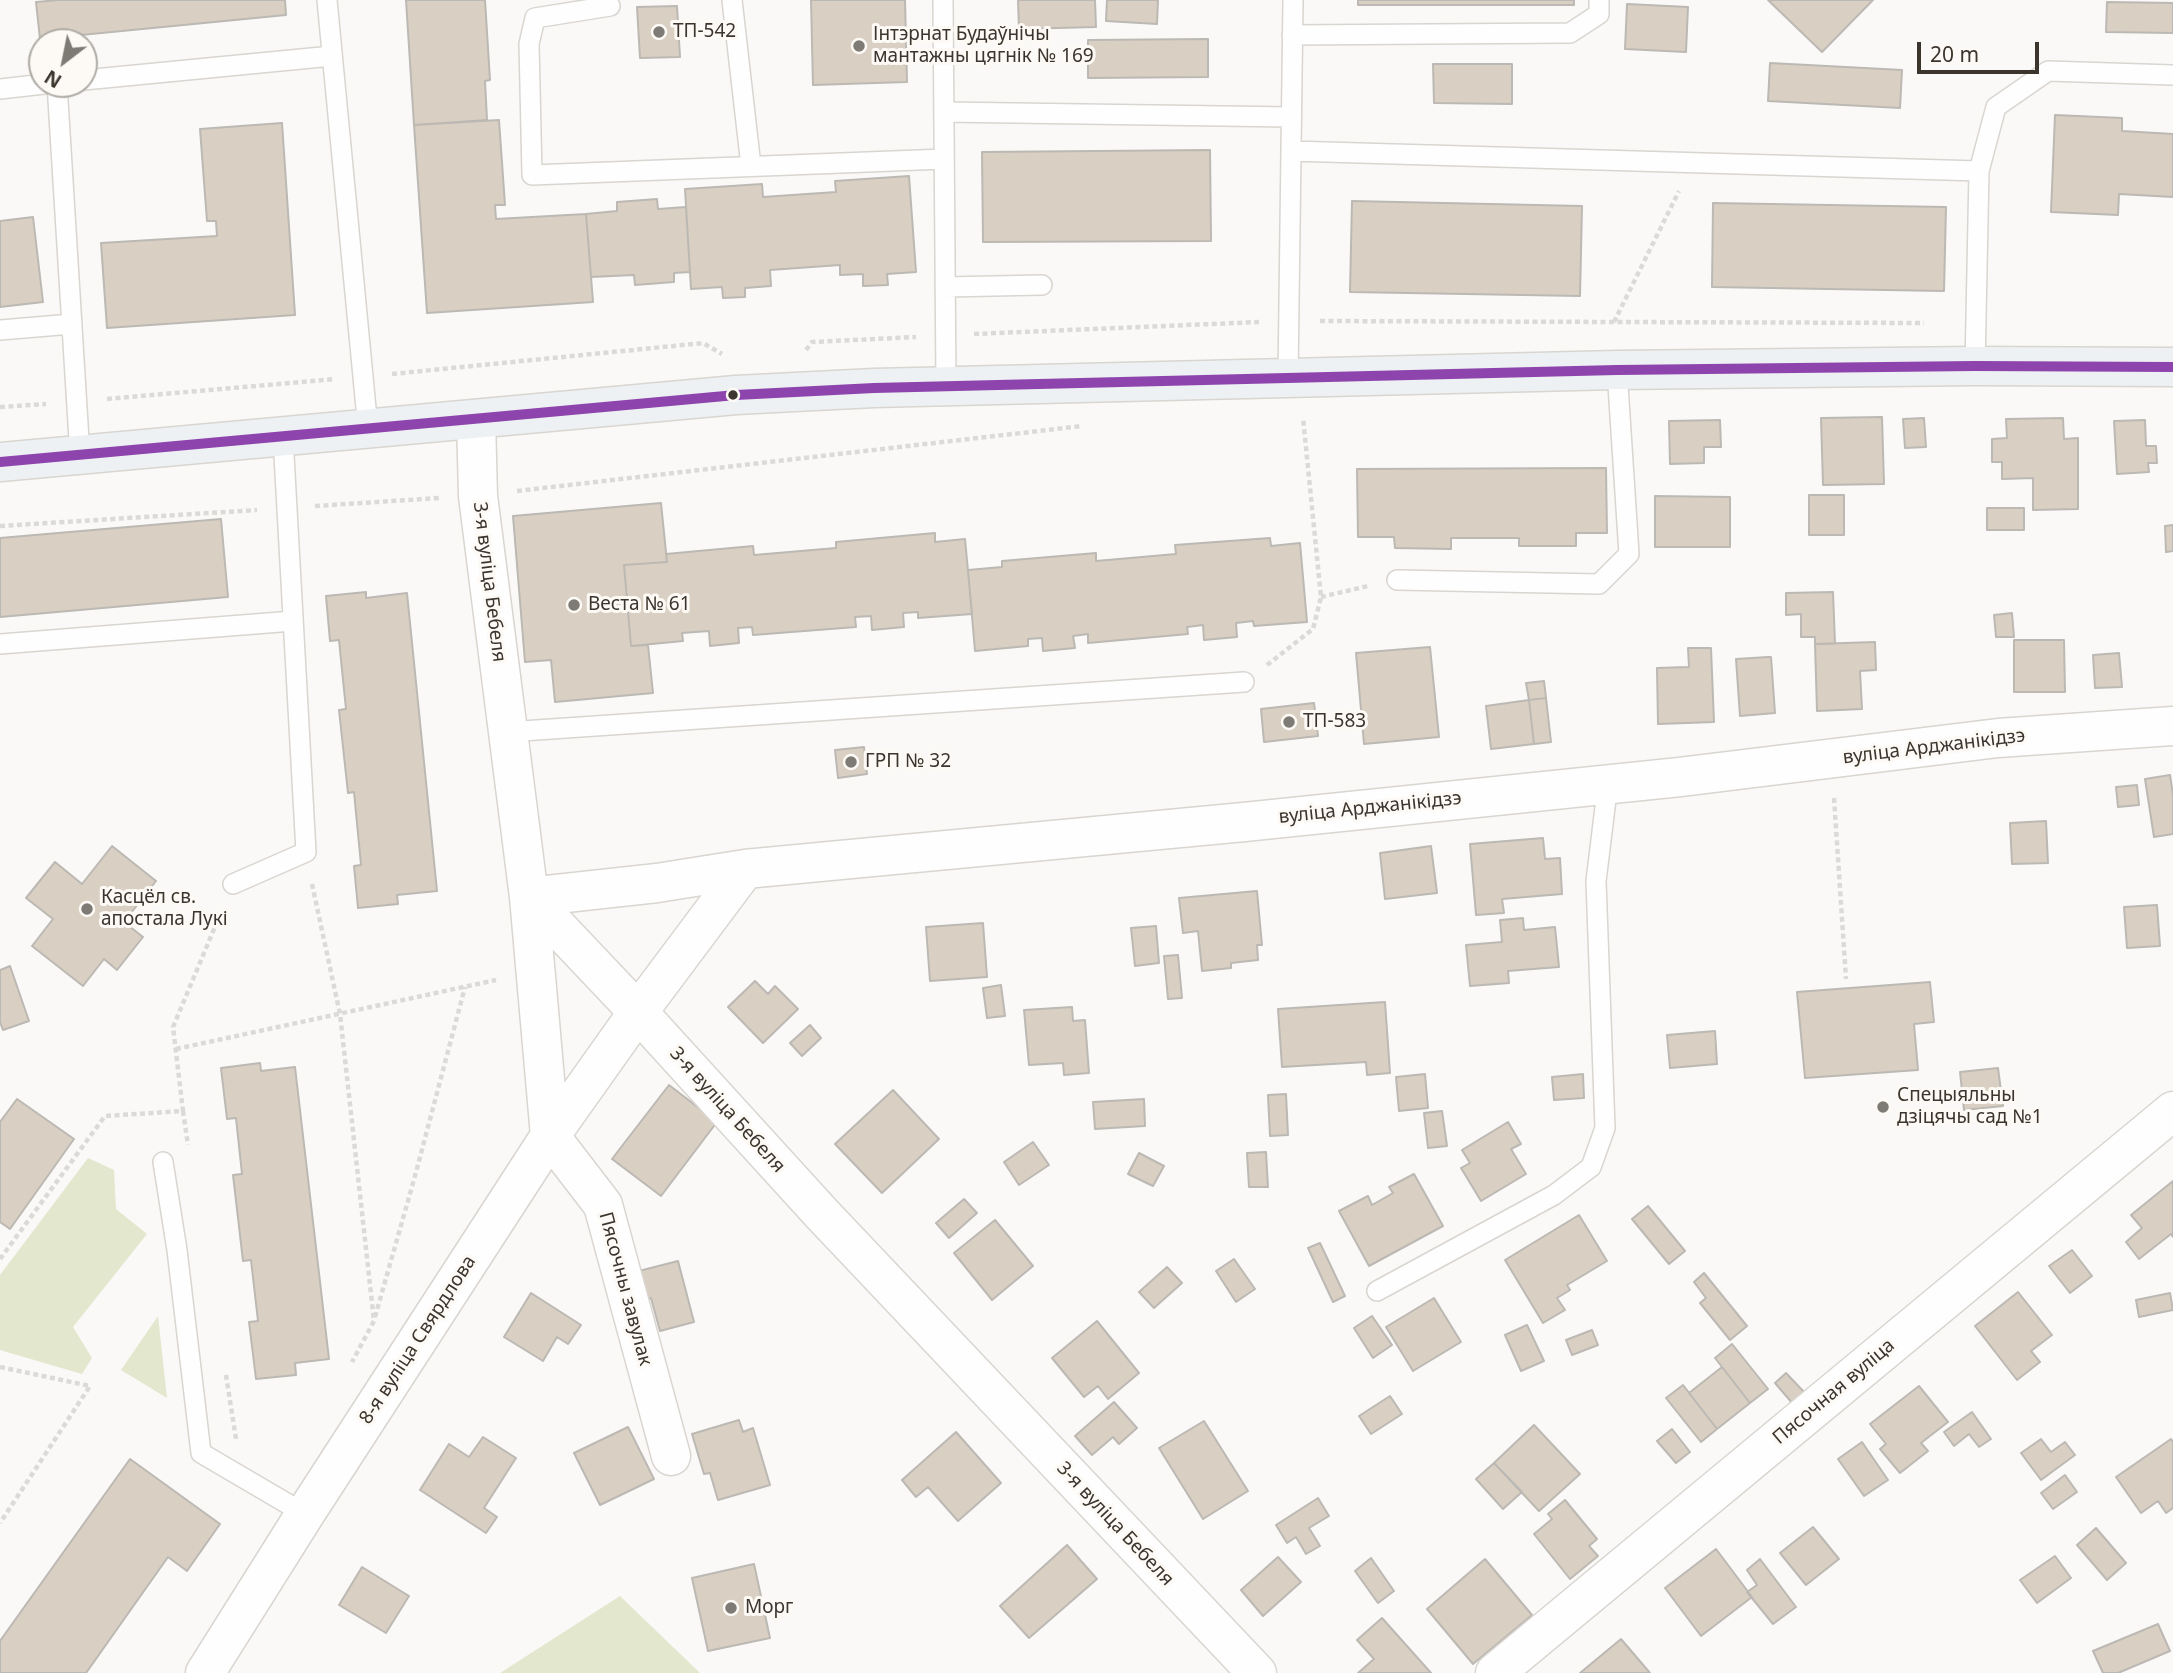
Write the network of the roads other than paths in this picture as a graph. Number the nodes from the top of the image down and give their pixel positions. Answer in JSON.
{"nodes":[{"id":1,"x":327,"y":0,"type":"edge"},
{"id":2,"x":732,"y":0,"type":"edge"},
{"id":3,"x":943,"y":0,"type":"edge"},
{"id":4,"x":1293,"y":0,"type":"edge"},
{"id":5,"x":1599,"y":0,"type":"edge"},
{"id":6,"x":610,"y":6,"type":"dead end"},
{"id":7,"x":1292,"y":35,"type":"junction"},
{"id":8,"x":332,"y":55,"type":"junction"},
{"id":9,"x":2173,"y":75,"type":"edge"},
{"id":10,"x":98,"y":79,"type":"edge"},
{"id":11,"x":28,"y":86,"type":"edge"},
{"id":12,"x":0,"y":89,"type":"edge"},
{"id":13,"x":58,"y":98,"type":"edge"},
{"id":14,"x":943,"y":113,"type":"junction"},
{"id":15,"x":1291,"y":117,"type":"junction"},
{"id":16,"x":1291,"y":150,"type":"junction"},
{"id":17,"x":944,"y":159,"type":"junction"},
{"id":18,"x":751,"y":166,"type":"junction"},
{"id":19,"x":1979,"y":172,"type":"junction"},
{"id":20,"x":1042,"y":285,"type":"dead end"},
{"id":21,"x":945,"y":287,"type":"junction"},
{"id":22,"x":72,"y":324,"type":"junction"},
{"id":23,"x":0,"y":330,"type":"edge"},
{"id":24,"x":1975,"y":366,"type":"junction"},
{"id":25,"x":2173,"y":367,"type":"edge"},
{"id":26,"x":1617,"y":370,"type":"junction"},
{"id":27,"x":1288,"y":377,"type":"junction"},
{"id":28,"x":946,"y":385,"type":"junction"},
{"id":29,"x":476,"y":419,"type":"junction"},
{"id":30,"x":368,"y":429,"type":"junction"},
{"id":31,"x":283,"y":437,"type":"junction"},
{"id":32,"x":80,"y":456,"type":"junction"},
{"id":33,"x":0,"y":462,"type":"edge"},
{"id":34,"x":1397,"y":580,"type":"road end"},
{"id":35,"x":293,"y":621,"type":"junction"},
{"id":36,"x":0,"y":644,"type":"edge"},
{"id":37,"x":1244,"y":682,"type":"road end"},
{"id":38,"x":2173,"y":726,"type":"edge"},
{"id":39,"x":508,"y":732,"type":"junction"},
{"id":40,"x":1608,"y":783,"type":"junction"},
{"id":41,"x":745,"y":869,"type":"junction"},
{"id":42,"x":233,"y":884,"type":"road end"},
{"id":43,"x":529,"y":897,"type":"junction"},
{"id":44,"x":638,"y":1012,"type":"junction"},
{"id":45,"x":2173,"y":1111,"type":"edge"},
{"id":46,"x":550,"y":1136,"type":"junction"},
{"id":47,"x":163,"y":1162,"type":"dead end"},
{"id":48,"x":1377,"y":1291,"type":"dead end"},
{"id":49,"x":671,"y":1456,"type":"dead end"},
{"id":50,"x":305,"y":1514,"type":"junction"},
{"id":51,"x":205,"y":1673,"type":"edge"},
{"id":52,"x":1257,"y":1673,"type":"edge"},
{"id":53,"x":1494,"y":1673,"type":"edge"}],
"edges":[{"from":1,"to":8,"type":"lane"},
{"from":2,"to":18,"type":"lane"},
{"from":3,"to":14,"type":"lane"},
{"from":4,"to":7,"type":"lane"},
{"from":5,"to":7,"type":"lane"},
{"from":6,"to":18,"type":"lane"},
{"from":7,"to":15,"type":"lane"},
{"from":8,"to":10,"type":"lane"},
{"from":8,"to":30,"type":"lane"},
{"from":9,"to":19,"type":"lane"},
{"from":11,"to":12,"type":"lane"},
{"from":13,"to":22,"type":"lane"},
{"from":14,"to":15,"type":"lane"},
{"from":14,"to":17,"type":"lane"},
{"from":15,"to":16,"type":"lane"},
{"from":16,"to":19,"type":"lane"},
{"from":16,"to":27,"type":"lane"},
{"from":17,"to":18,"type":"lane"},
{"from":17,"to":21,"type":"lane"},
{"from":19,"to":24,"type":"lane"},
{"from":20,"to":21,"type":"lane"},
{"from":21,"to":28,"type":"lane"},
{"from":22,"to":23,"type":"lane"},
{"from":22,"to":32,"type":"lane"},
{"from":24,"to":25,"type":"main road"},
{"from":24,"to":26,"type":"main road"},
{"from":26,"to":27,"type":"main road"},
{"from":26,"to":34,"type":"lane"},
{"from":27,"to":28,"type":"main road"},
{"from":28,"to":29,"type":"main road"},
{"from":29,"to":30,"type":"main road"},
{"from":29,"to":39,"type":"street","name":"3-я вуліца Бебеля"},
{"from":30,"to":31,"type":"main road"},
{"from":31,"to":32,"type":"main road"},
{"from":31,"to":35,"type":"lane"},
{"from":32,"to":33,"type":"main road"},
{"from":35,"to":36,"type":"lane"},
{"from":35,"to":42,"type":"lane"},
{"from":37,"to":39,"type":"lane"},
{"from":38,"to":40,"type":"street","name":"вуліца Арджанікідзэ"},
{"from":39,"to":43,"type":"street","name":"3-я вуліца Бебеля"},
{"from":40,"to":41,"type":"street","name":"вуліца Арджанікідзэ"},
{"from":40,"to":48,"type":"lane"},
{"from":41,"to":43,"type":"street","name":"вуліца Арджанікідзэ"},
{"from":41,"to":44,"type":"street"},
{"from":43,"to":44,"type":"street","name":"3-я вуліца Бебеля"},
{"from":43,"to":46,"type":"street"},
{"from":44,"to":46,"type":"street","name":"8-я вуліца Свярдлова"},
{"from":44,"to":52,"type":"street","name":"3-я вуліца Бебеля"},
{"from":45,"to":53,"type":"street","name":"Пясочная вуліца"},
{"from":46,"to":49,"type":"street","name":"Пясочны завулак"},
{"from":46,"to":50,"type":"street","name":"8-я вуліца Свярдлова"},
{"from":47,"to":50,"type":"lane"},
{"from":50,"to":51,"type":"street","name":"8-я вуліца Свярдлова"}]}
